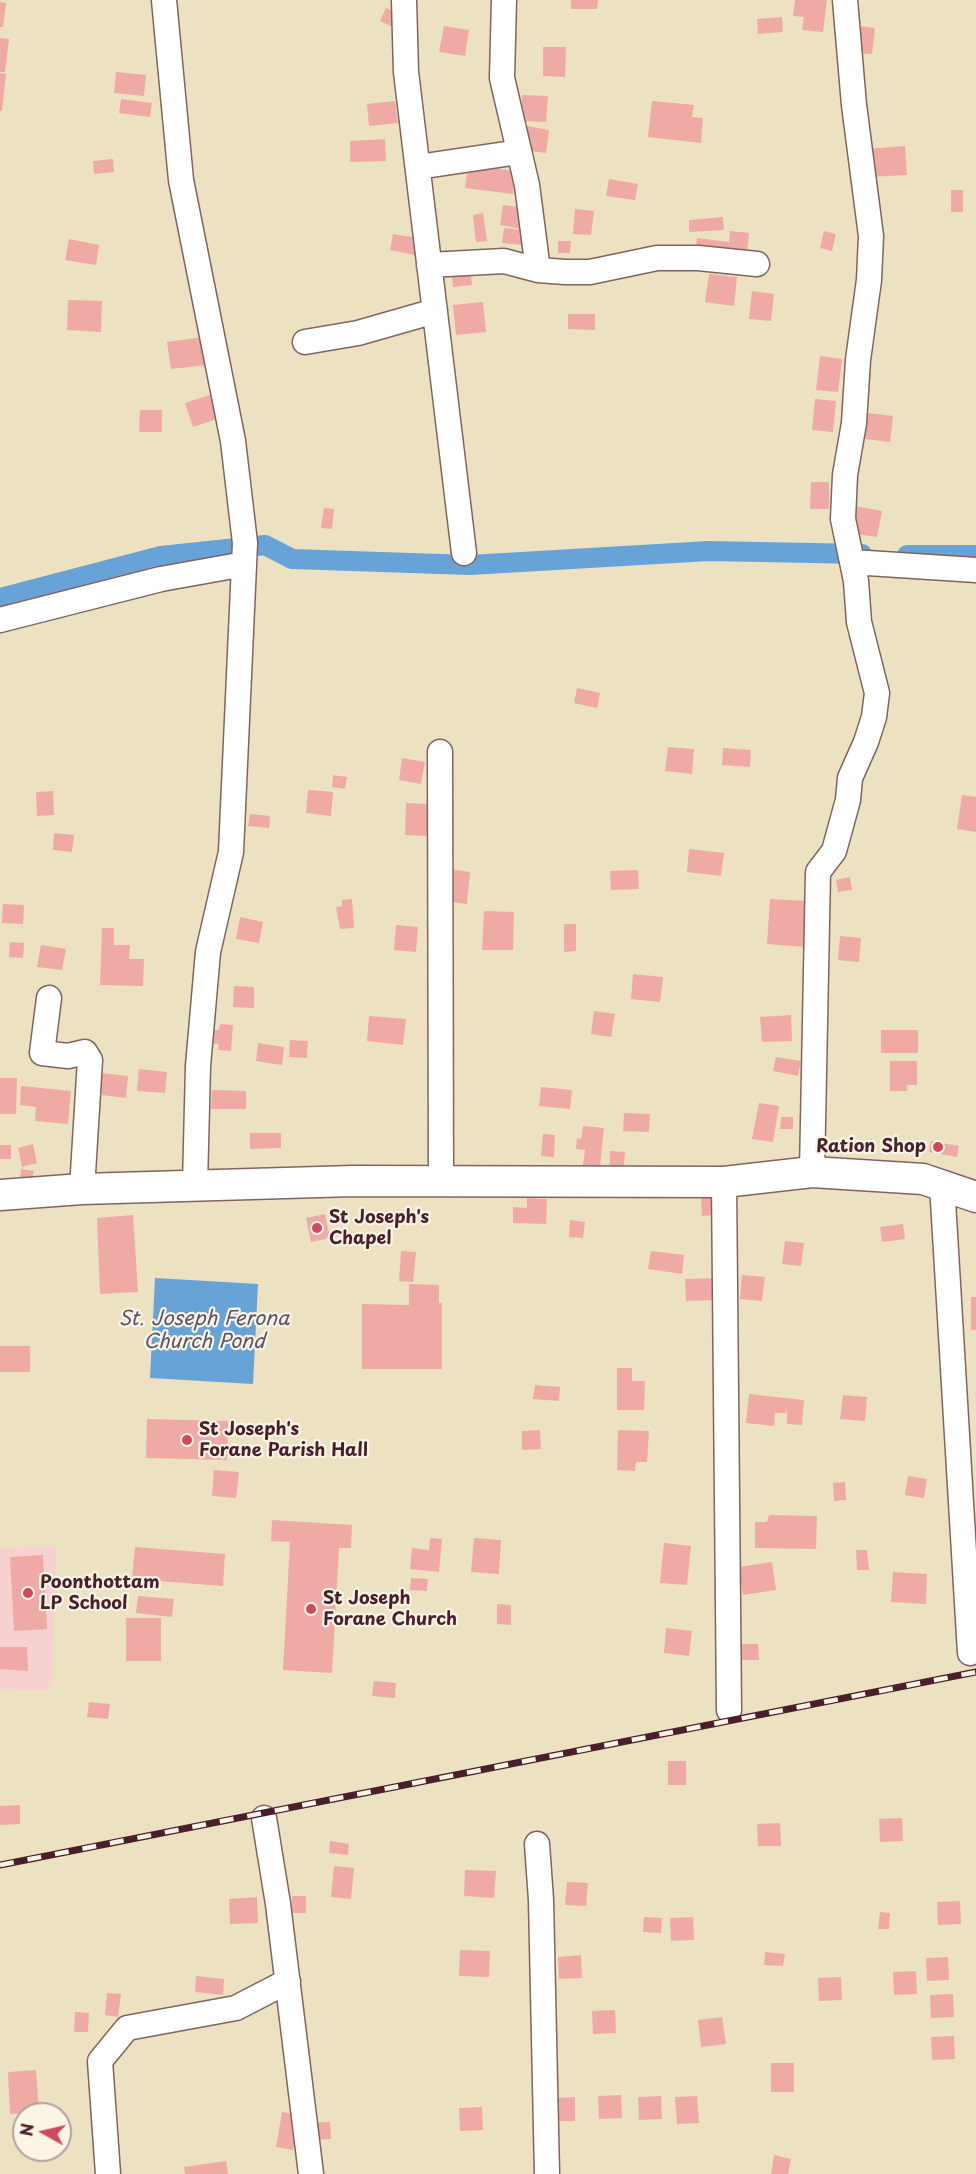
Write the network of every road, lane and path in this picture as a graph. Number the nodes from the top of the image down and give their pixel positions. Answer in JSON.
{"nodes":[{"id":1,"x":164,"y":0,"type":"edge"},
{"id":2,"x":404,"y":0,"type":"edge"},
{"id":3,"x":504,"y":0,"type":"edge"},
{"id":4,"x":844,"y":0,"type":"edge"},
{"id":5,"x":519,"y":152,"type":"junction"},
{"id":6,"x":418,"y":167,"type":"junction"},
{"id":7,"x":757,"y":264,"type":"dead end"},
{"id":8,"x":429,"y":266,"type":"junction"},
{"id":9,"x":538,"y":270,"type":"junction"},
{"id":10,"x":435,"y":311,"type":"junction"},
{"id":11,"x":305,"y":342,"type":"dead end"},
{"id":12,"x":463,"y":548,"type":"dead end"},
{"id":13,"x":850,"y":552,"type":"junction"},
{"id":14,"x":237,"y":568,"type":"junction"},
{"id":15,"x":976,"y":570,"type":"edge"},
{"id":16,"x":0,"y":620,"type":"edge"},
{"id":17,"x":440,"y":752,"type":"dead end"},
{"id":18,"x":49,"y":998,"type":"dead end"},
{"id":19,"x":812,"y":1172,"type":"junction"},
{"id":20,"x":441,"y":1179,"type":"junction"},
{"id":21,"x":724,"y":1182,"type":"junction"},
{"id":22,"x":942,"y":1184,"type":"junction"},
{"id":23,"x":195,"y":1185,"type":"junction"},
{"id":24,"x":82,"y":1189,"type":"junction"},
{"id":25,"x":0,"y":1196,"type":"edge"},
{"id":26,"x":976,"y":1197,"type":"edge"},
{"id":27,"x":970,"y":1653,"type":"dead end"},
{"id":28,"x":729,"y":1710,"type":"dead end"},
{"id":29,"x":264,"y":1818,"type":"dead end"},
{"id":30,"x":537,"y":1844,"type":"dead end"},
{"id":31,"x":288,"y":1981,"type":"junction"},
{"id":32,"x":108,"y":2174,"type":"edge"},
{"id":33,"x":311,"y":2174,"type":"edge"},
{"id":34,"x":547,"y":2174,"type":"edge"}],
"edges":[{"from":1,"to":14,"type":"street"},
{"from":2,"to":6,"type":"street"},
{"from":3,"to":5,"type":"street"},
{"from":4,"to":13,"type":"street"},
{"from":5,"to":6,"type":"street"},
{"from":5,"to":9,"type":"street"},
{"from":6,"to":8,"type":"street"},
{"from":7,"to":9,"type":"street"},
{"from":8,"to":9,"type":"street"},
{"from":8,"to":10,"type":"street"},
{"from":10,"to":11,"type":"street"},
{"from":10,"to":12,"type":"street"},
{"from":13,"to":15,"type":"street"},
{"from":13,"to":19,"type":"street"},
{"from":14,"to":16,"type":"street"},
{"from":14,"to":23,"type":"street"},
{"from":17,"to":20,"type":"street"},
{"from":18,"to":24,"type":"street"},
{"from":19,"to":21,"type":"main road"},
{"from":19,"to":22,"type":"main road"},
{"from":20,"to":21,"type":"main road"},
{"from":20,"to":23,"type":"main road"},
{"from":21,"to":28,"type":"street"},
{"from":22,"to":26,"type":"main road"},
{"from":22,"to":27,"type":"street"},
{"from":23,"to":24,"type":"main road"},
{"from":24,"to":25,"type":"main road"},
{"from":29,"to":31,"type":"street"},
{"from":30,"to":34,"type":"street"},
{"from":31,"to":32,"type":"street"},
{"from":31,"to":33,"type":"street"}]}
